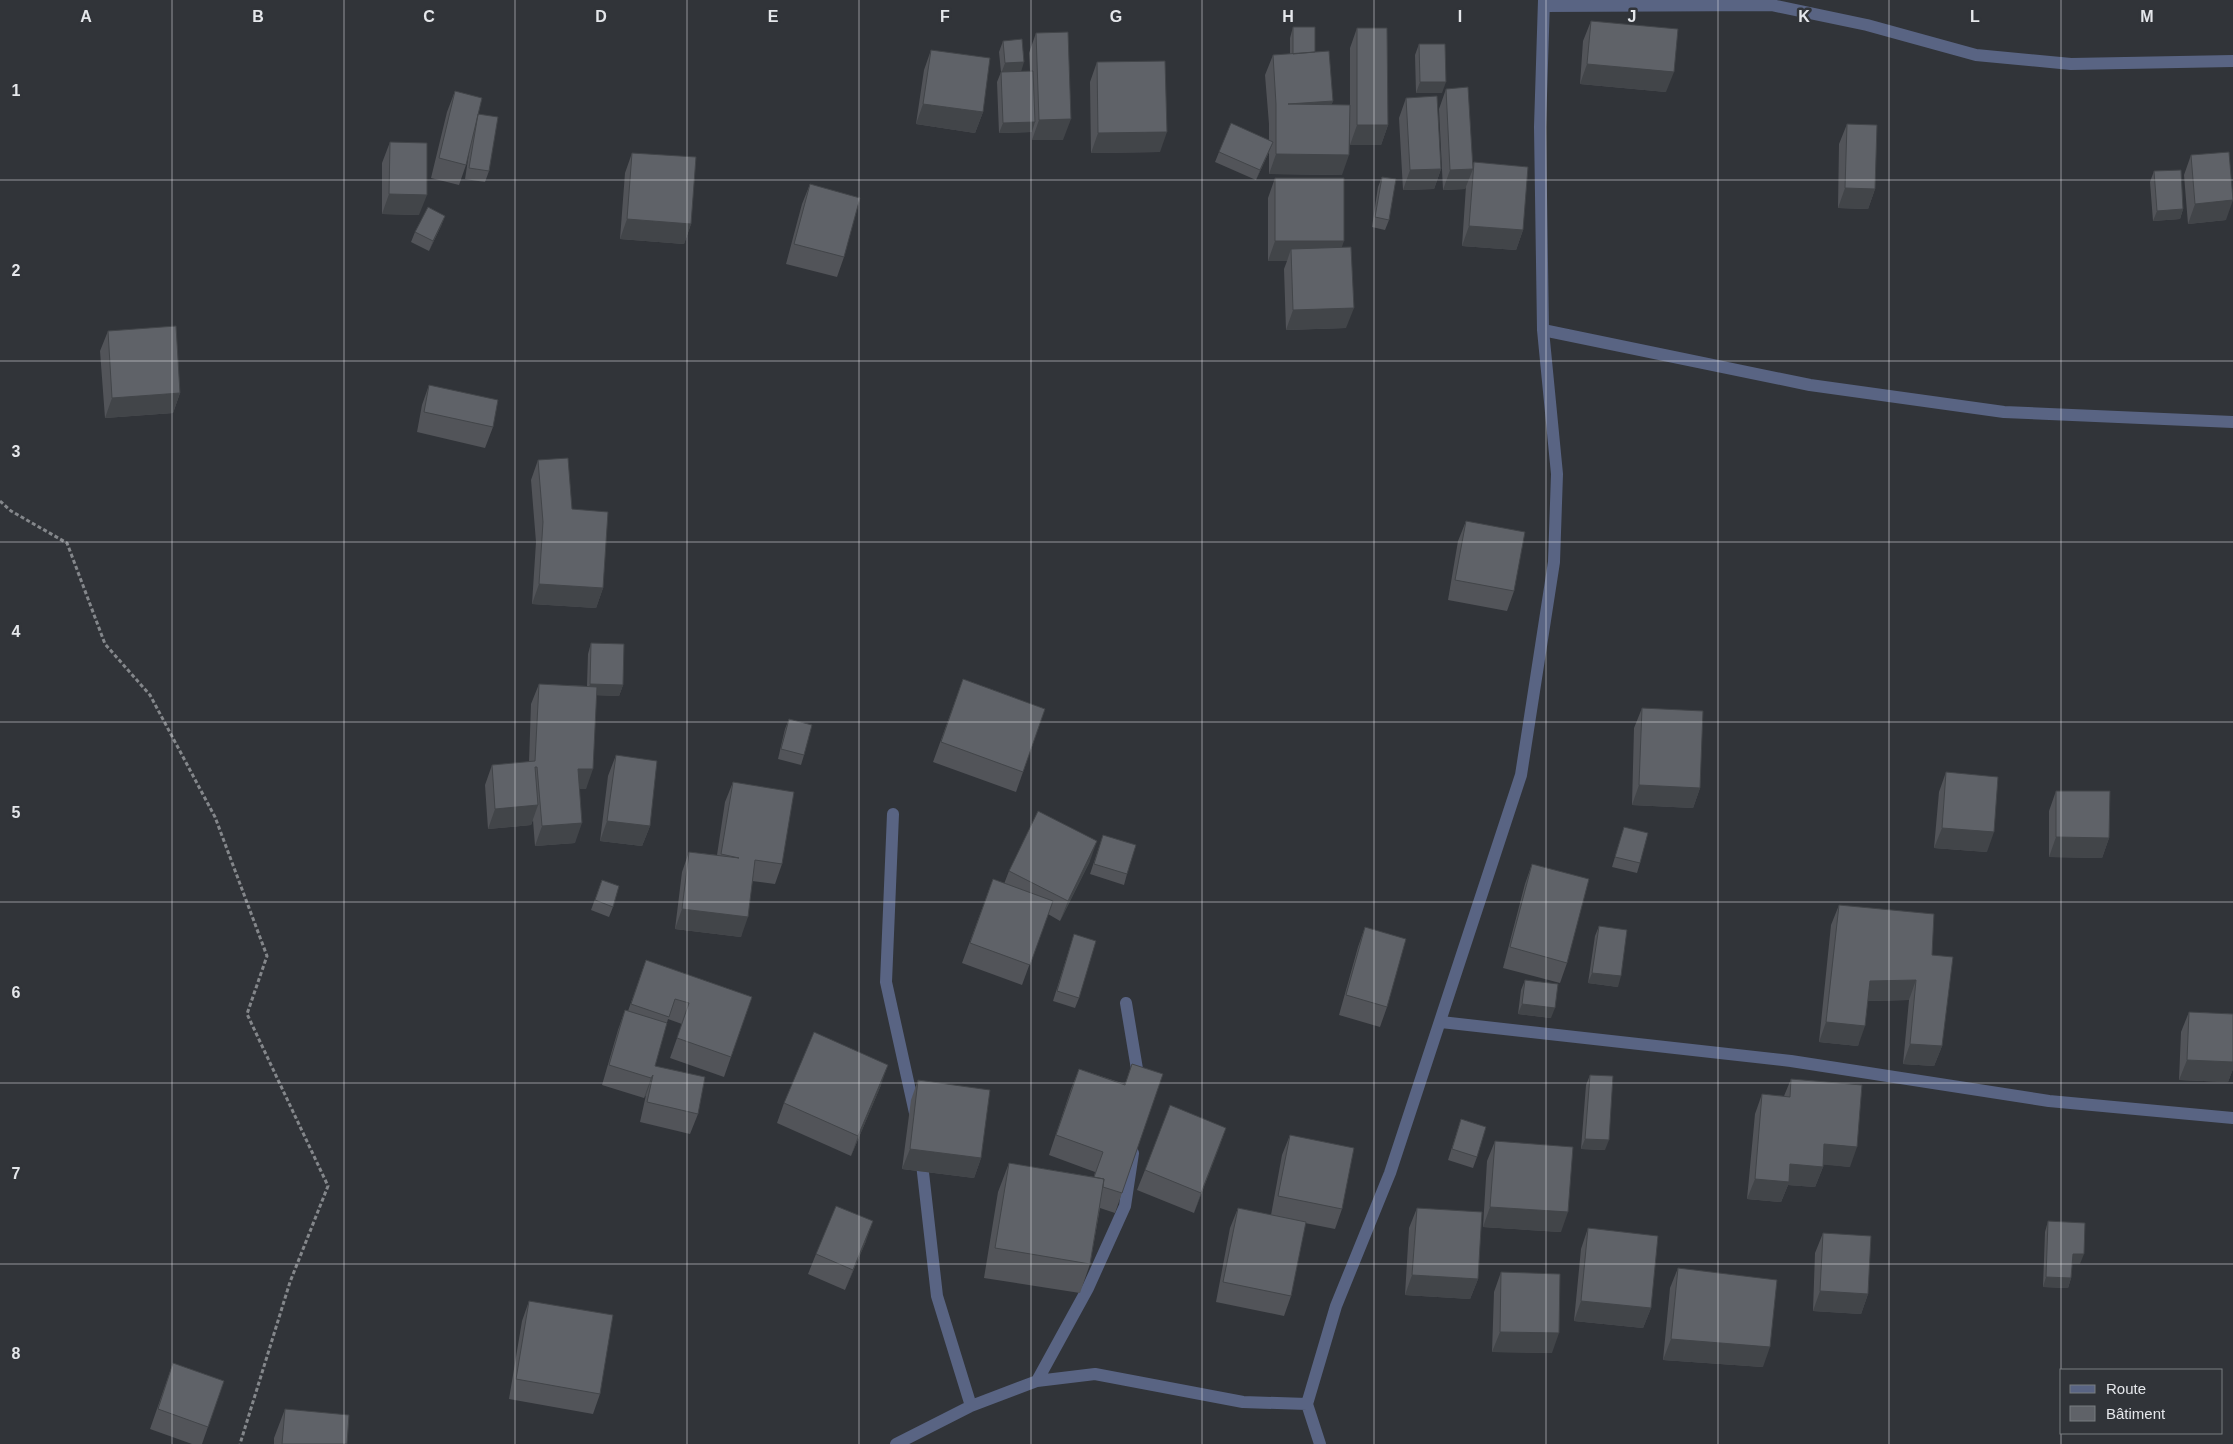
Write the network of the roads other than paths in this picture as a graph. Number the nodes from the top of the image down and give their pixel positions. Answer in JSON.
{"nodes":[{"id":1,"x":1544,"y":3,"type":"edge"},
{"id":2,"x":2233,"y":60,"type":"edge"},
{"id":3,"x":1543,"y":330,"type":"junction"},
{"id":4,"x":2233,"y":422,"type":"edge"},
{"id":5,"x":893,"y":814,"type":"dead end"},
{"id":6,"x":1126,"y":1003,"type":"dead end"},
{"id":7,"x":1441,"y":1022,"type":"junction"},
{"id":8,"x":1141,"y":1096,"type":"edge"},
{"id":9,"x":2233,"y":1118,"type":"edge"},
{"id":10,"x":917,"y":1123,"type":"edge"},
{"id":11,"x":919,"y":1142,"type":"edge"},
{"id":12,"x":1134,"y":1142,"type":"edge"},
{"id":13,"x":1036,"y":1381,"type":"junction"},
{"id":14,"x":1307,"y":1404,"type":"junction"},
{"id":15,"x":971,"y":1406,"type":"junction"},
{"id":16,"x":896,"y":1444,"type":"edge"},
{"id":17,"x":1320,"y":1444,"type":"edge"}],
"edges":[{"from":1,"to":2,"type":"street"},
{"from":1,"to":3,"type":"street"},
{"from":3,"to":4,"type":"street"},
{"from":3,"to":7,"type":"street"},
{"from":5,"to":10,"type":"street"},
{"from":6,"to":8,"type":"street"},
{"from":7,"to":9,"type":"street"},
{"from":7,"to":14,"type":"street"},
{"from":11,"to":15,"type":"street"},
{"from":12,"to":13,"type":"street"},
{"from":13,"to":14,"type":"street"},
{"from":13,"to":15,"type":"street"},
{"from":14,"to":17,"type":"street"},
{"from":15,"to":16,"type":"street"}]}
